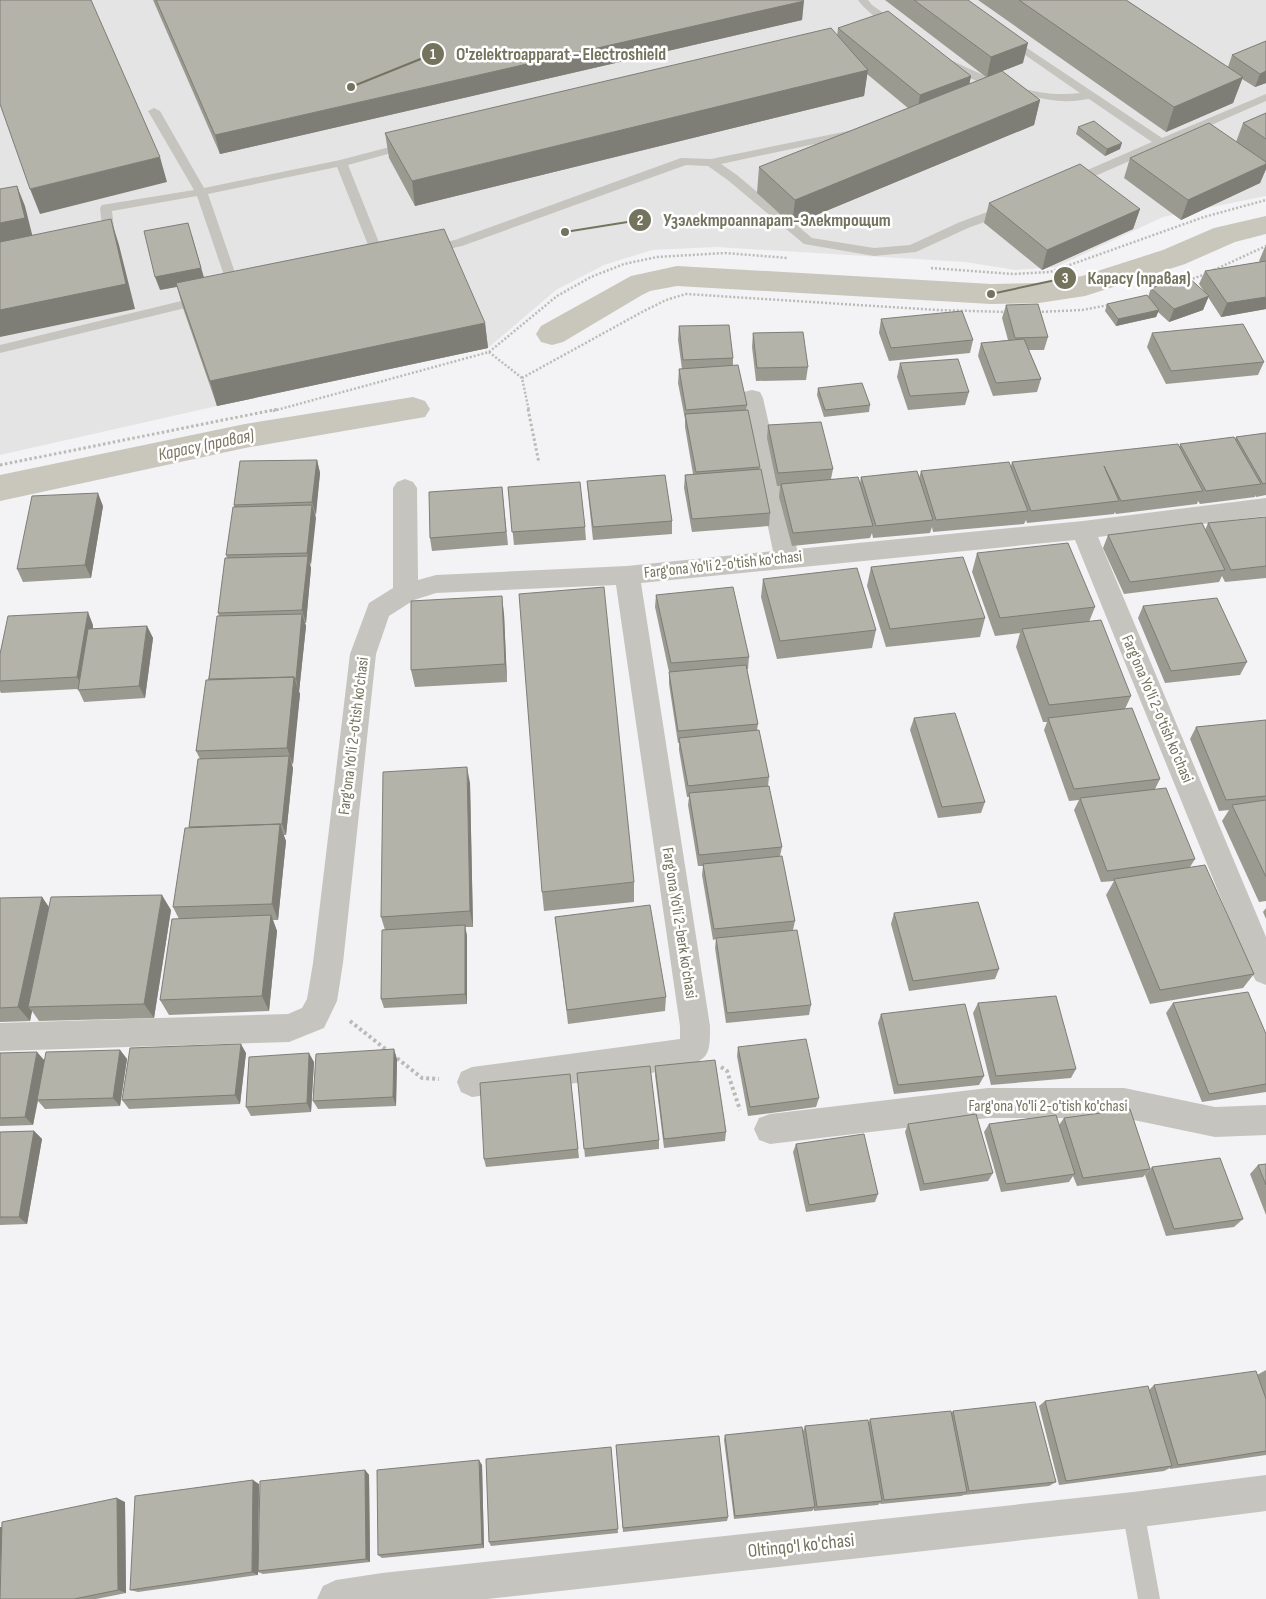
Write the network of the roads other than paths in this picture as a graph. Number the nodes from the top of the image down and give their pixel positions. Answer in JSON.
{"nodes":[{"id":1,"x":863,"y":0,"type":"edge"},
{"id":2,"x":884,"y":16,"type":"junction"},
{"id":3,"x":868,"y":23,"type":"edge"},
{"id":4,"x":907,"y":33,"type":"edge"},
{"id":5,"x":999,"y":33,"type":"edge"},
{"id":6,"x":938,"y":56,"type":"edge"},
{"id":7,"x":1006,"y":86,"type":"junction"},
{"id":8,"x":989,"y":92,"type":"edge"},
{"id":9,"x":1090,"y":96,"type":"junction"},
{"id":10,"x":1266,"y":97,"type":"edge"},
{"id":11,"x":154,"y":111,"type":"dead end"},
{"id":12,"x":873,"y":129,"type":"edge"},
{"id":13,"x":418,"y":142,"type":"edge"},
{"id":14,"x":1161,"y":143,"type":"junction"},
{"id":15,"x":341,"y":163,"type":"junction"},
{"id":16,"x":711,"y":163,"type":"junction"},
{"id":17,"x":1063,"y":186,"type":"edge"},
{"id":18,"x":201,"y":192,"type":"junction"},
{"id":19,"x":1018,"y":205,"type":"edge"},
{"id":20,"x":91,"y":240,"type":"edge"},
{"id":21,"x":419,"y":252,"type":"edge"},
{"id":22,"x":380,"y":260,"type":"edge"},
{"id":23,"x":0,"y":349,"type":"edge"},
{"id":24,"x":752,"y":398,"type":"dead end"},
{"id":25,"x":405,"y":488,"type":"dead end"},
{"id":26,"x":1266,"y":507,"type":"edge"},
{"id":27,"x":1083,"y":530,"type":"junction"},
{"id":28,"x":787,"y":558,"type":"junction"},
{"id":29,"x":627,"y":575,"type":"junction"},
{"id":30,"x":406,"y":594,"type":"junction"},
{"id":31,"x":1266,"y":972,"type":"edge"},
{"id":32,"x":0,"y":1037,"type":"edge"},
{"id":33,"x":472,"y":1082,"type":"road end"},
{"id":34,"x":1266,"y":1120,"type":"edge"},
{"id":35,"x":770,"y":1129,"type":"road end"},
{"id":36,"x":1266,"y":1494,"type":"edge"},
{"id":37,"x":1133,"y":1510,"type":"junction"},
{"id":38,"x":336,"y":1599,"type":"edge"},
{"id":39,"x":1149,"y":1599,"type":"edge"}],
"edges":[{"from":1,"to":2,"type":"lane"},
{"from":2,"to":3,"type":"lane"},
{"from":2,"to":4,"type":"lane"},
{"from":5,"to":9,"type":"lane"},
{"from":6,"to":7,"type":"lane"},
{"from":7,"to":8,"type":"lane"},
{"from":7,"to":9,"type":"lane"},
{"from":9,"to":14,"type":"lane"},
{"from":10,"to":14,"type":"lane"},
{"from":11,"to":18,"type":"lane"},
{"from":12,"to":16,"type":"lane"},
{"from":13,"to":15,"type":"lane"},
{"from":14,"to":17,"type":"lane"},
{"from":15,"to":18,"type":"lane"},
{"from":15,"to":22,"type":"lane"},
{"from":16,"to":19,"type":"lane"},
{"from":16,"to":21,"type":"lane"},
{"from":18,"to":20,"type":"lane"},
{"from":18,"to":23,"type":"lane"},
{"from":24,"to":28,"type":"street"},
{"from":25,"to":30,"type":"street"},
{"from":26,"to":27,"type":"street","name":"Farg'ona Yo'li 2-o'tish ko'chasi"},
{"from":27,"to":28,"type":"street","name":"Farg'ona Yo'li 2-o'tish ko'chasi"},
{"from":27,"to":31,"type":"street","name":"Farg'ona Yo'li 2-o'tish ko'chasi"},
{"from":28,"to":29,"type":"street","name":"Farg'ona Yo'li 2-o'tish ko'chasi"},
{"from":29,"to":30,"type":"street","name":"Farg'ona Yo'li 2-o'tish ko'chasi"},
{"from":29,"to":33,"type":"street","name":"Farg'ona Yo'li 2-berk ko'chasi"},
{"from":30,"to":32,"type":"street","name":"Farg'ona Yo'li 2-o'tish ko'chasi"},
{"from":34,"to":35,"type":"street","name":"Farg'ona Yo'li 2-o'tish ko'chasi"},
{"from":36,"to":37,"type":"street","name":"Oltinqo'l ko'chasi"},
{"from":37,"to":38,"type":"street","name":"Oltinqo'l ko'chasi"},
{"from":37,"to":39,"type":"lane"}]}
